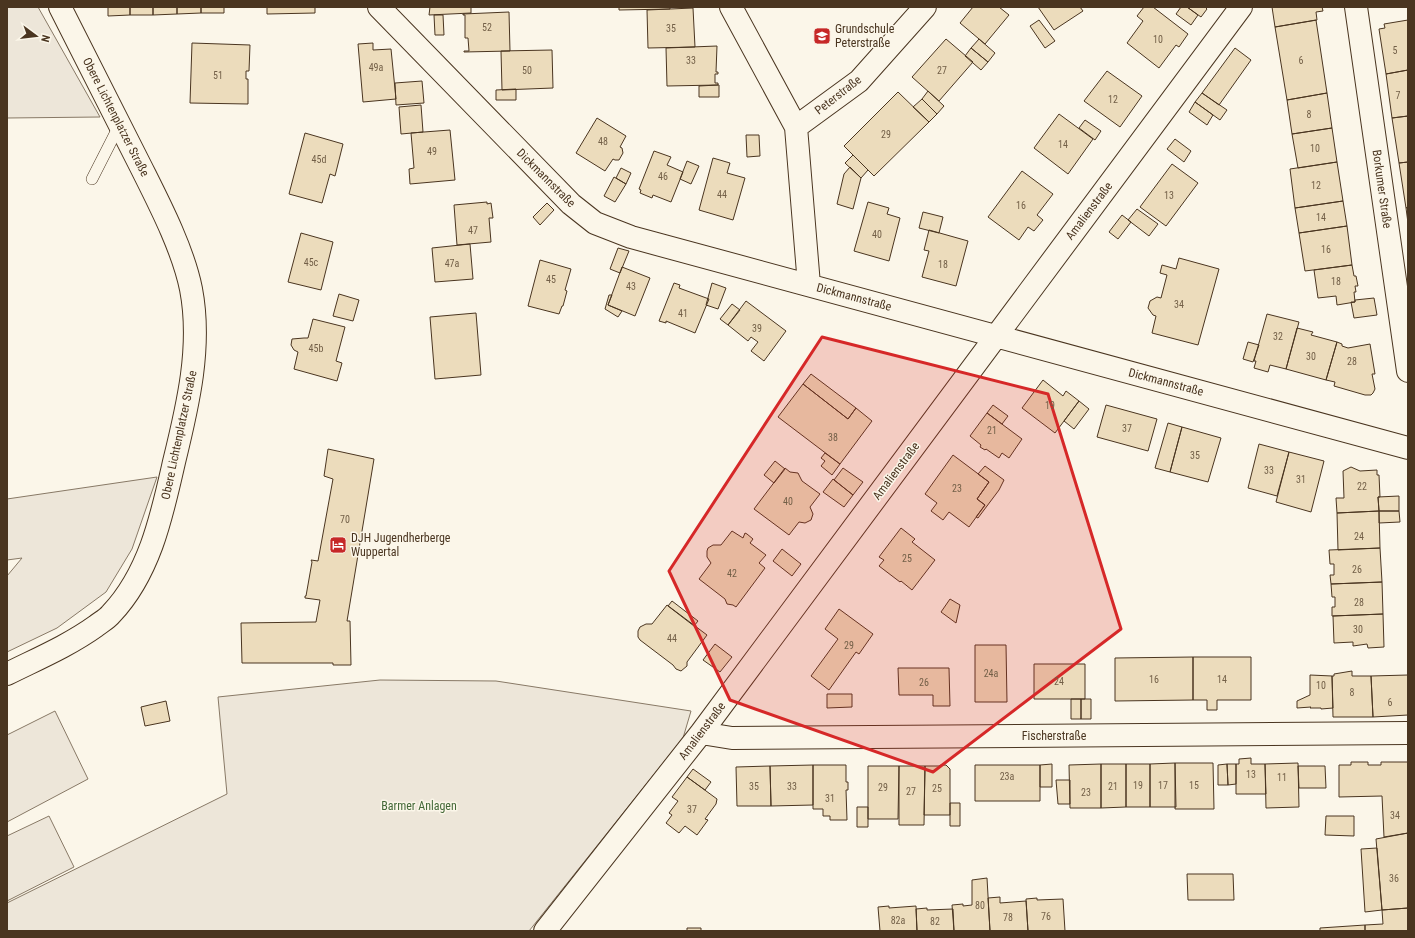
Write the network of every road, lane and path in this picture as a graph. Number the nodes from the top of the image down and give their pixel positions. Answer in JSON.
{"nodes":[{"id":1,"x":60,"y":7,"type":"edge"},
{"id":2,"x":379,"y":7,"type":"edge"},
{"id":3,"x":731,"y":7,"type":"edge"},
{"id":4,"x":925,"y":7,"type":"edge"},
{"id":5,"x":1241,"y":7,"type":"edge"},
{"id":6,"x":1356,"y":7,"type":"edge"},
{"id":7,"x":120,"y":124,"type":"junction"},
{"id":8,"x":796,"y":127,"type":"junction"},
{"id":9,"x":92,"y":179,"type":"dead end"},
{"id":10,"x":809,"y":285,"type":"junction"},
{"id":11,"x":998,"y":335,"type":"junction"},
{"id":12,"x":1408,"y":370,"type":"edge"},
{"id":13,"x":1408,"y":448,"type":"edge"},
{"id":14,"x":7,"y":674,"type":"edge"},
{"id":15,"x":701,"y":733,"type":"junction"},
{"id":16,"x":1408,"y":733,"type":"edge"},
{"id":17,"x":545,"y":931,"type":"edge"}],
"edges":[{"from":1,"to":7,"type":"street","name":"Obere Lichtenplatzer Straße"},
{"from":2,"to":10,"type":"street","name":"Dickmannstraße"},
{"from":3,"to":8,"type":"street"},
{"from":4,"to":8,"type":"street","name":"Peterstraße"},
{"from":5,"to":11,"type":"street","name":"Amalienstraße"},
{"from":6,"to":12,"type":"street","name":"Borkumer Straße"},
{"from":7,"to":9,"type":"lane"},
{"from":7,"to":14,"type":"street","name":"Obere Lichtenplatzer Straße"},
{"from":8,"to":10,"type":"street"},
{"from":10,"to":11,"type":"street","name":"Dickmannstraße"},
{"from":11,"to":13,"type":"street","name":"Dickmannstraße"},
{"from":11,"to":15,"type":"street","name":"Amalienstraße"},
{"from":15,"to":16,"type":"street","name":"Fischerstraße"},
{"from":15,"to":17,"type":"street","name":"Amalienstraße"}]}
